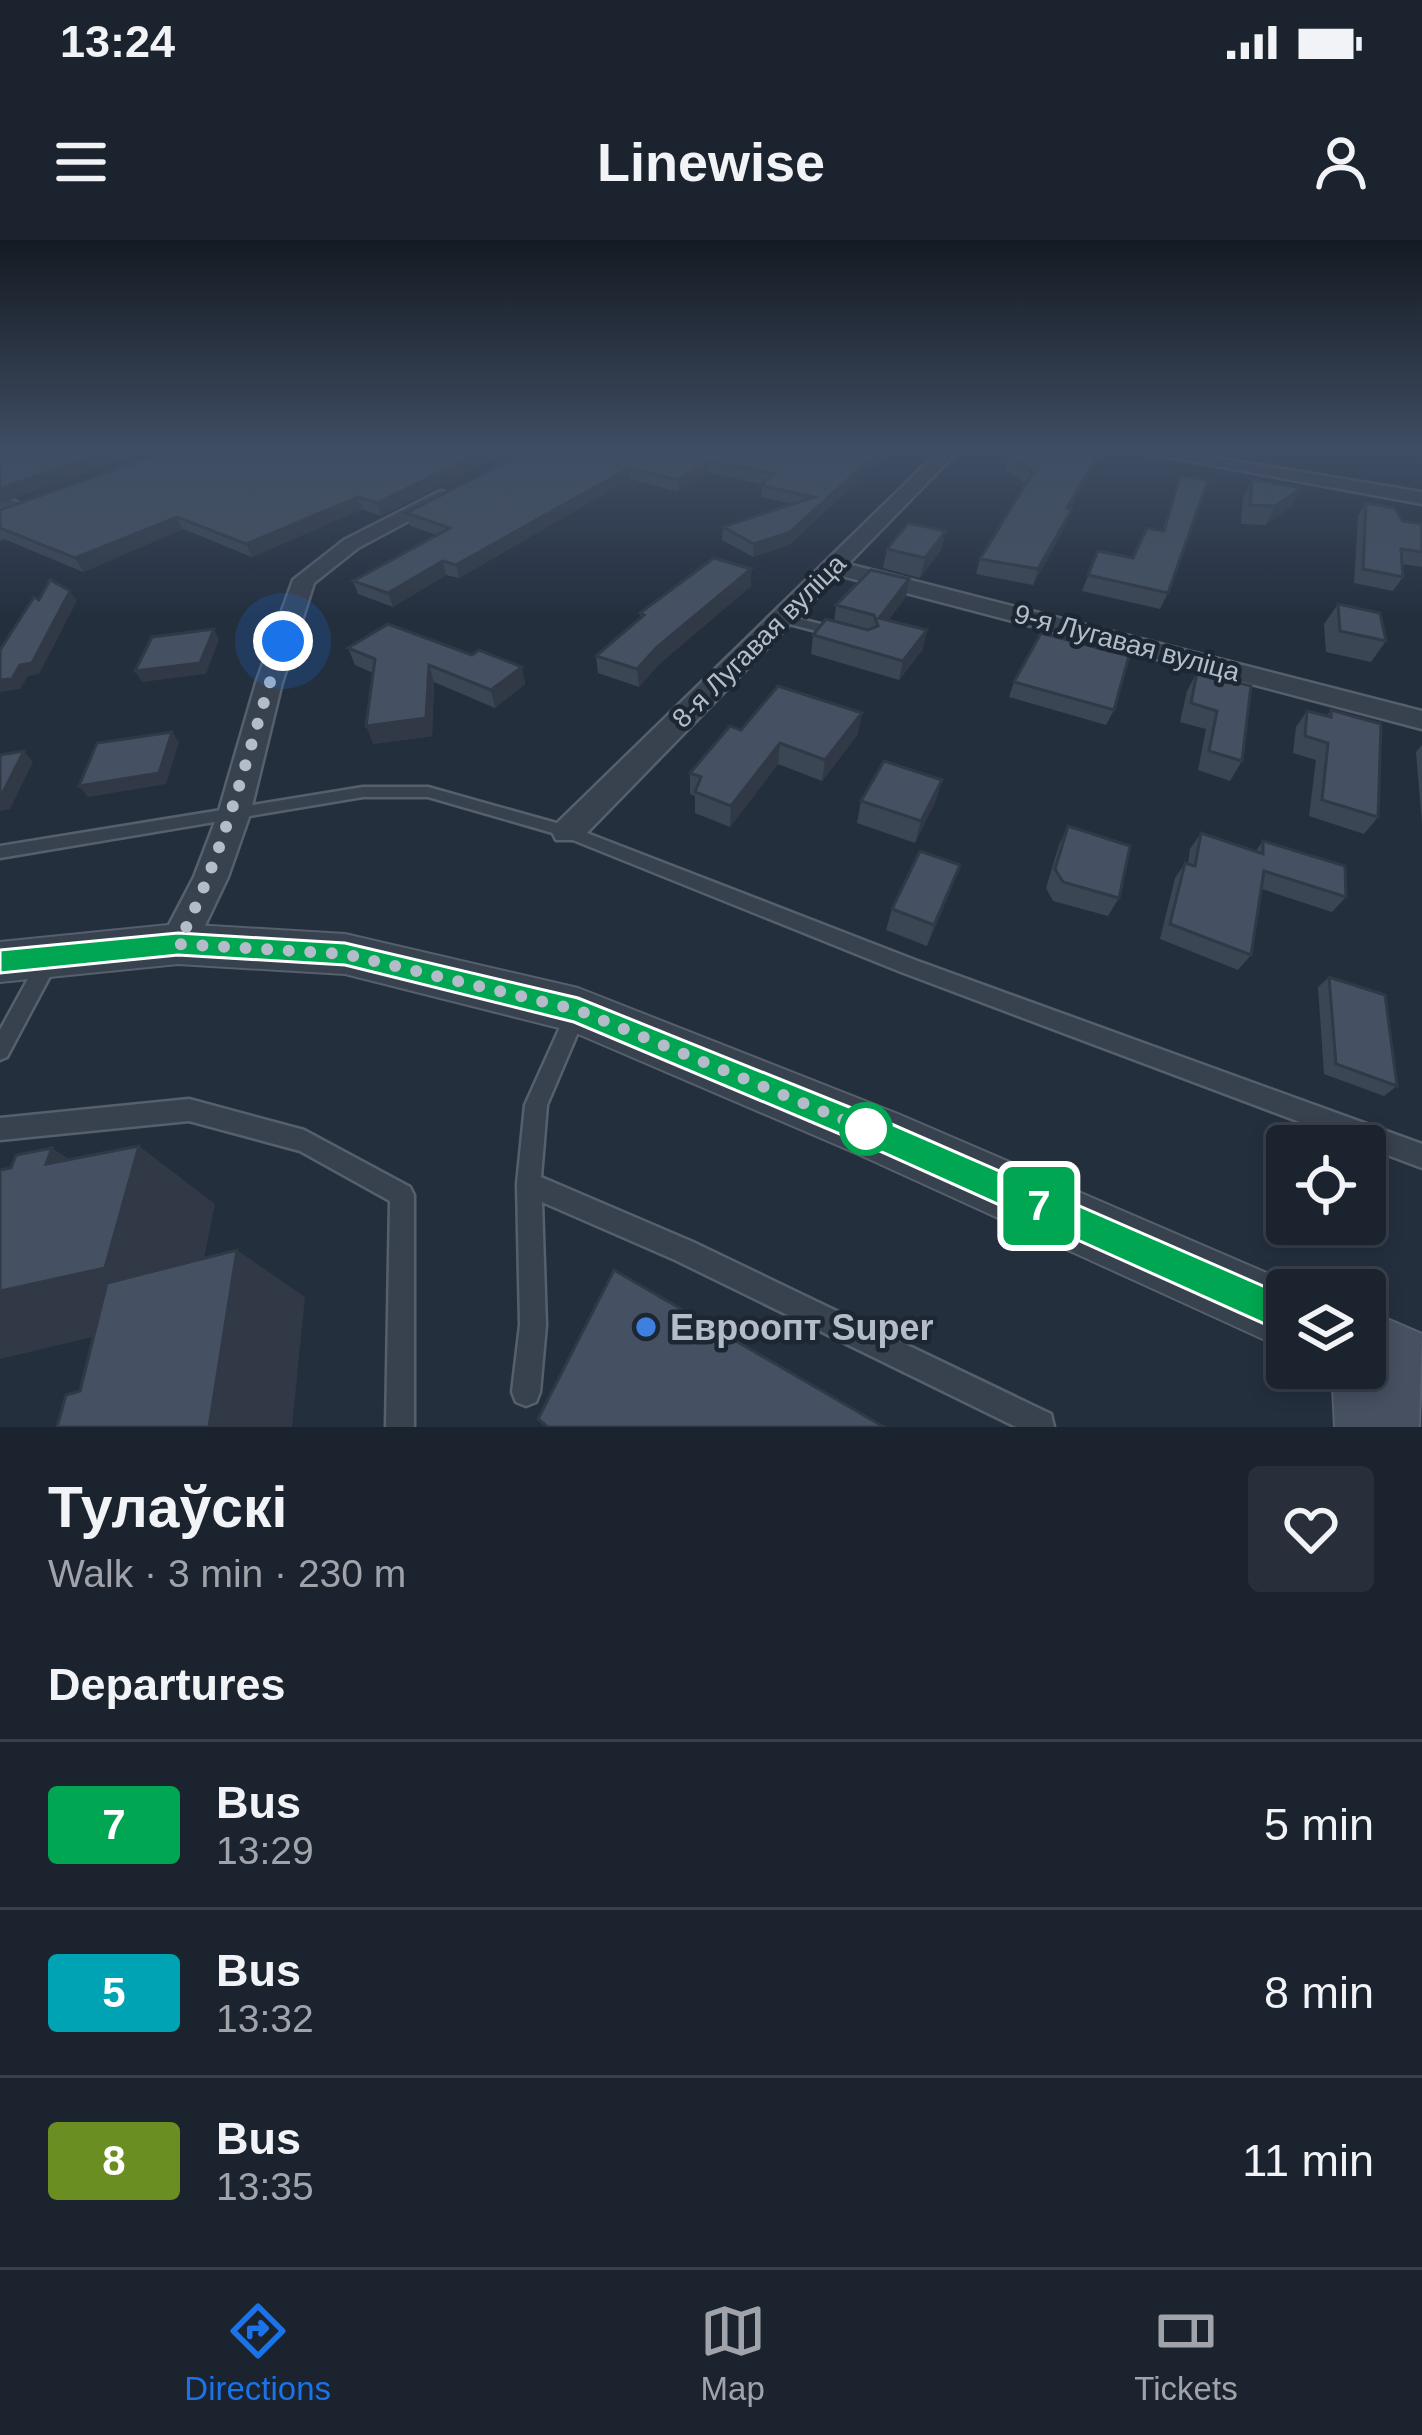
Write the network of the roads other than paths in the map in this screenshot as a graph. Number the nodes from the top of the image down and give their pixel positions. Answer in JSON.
{"nodes":[{"id":1,"x":426,"y":505,"type":"edge"},
{"id":2,"x":894,"y":505,"type":"edge"},
{"id":3,"x":832,"y":566,"type":"junction"},
{"id":4,"x":782,"y":618,"type":"junction"},
{"id":5,"x":844,"y":635,"type":"edge"},
{"id":6,"x":1422,"y":720,"type":"edge"},
{"id":7,"x":234,"y":814,"type":"junction"},
{"id":8,"x":568,"y":832,"type":"junction"},
{"id":9,"x":0,"y":852,"type":"edge"},
{"id":10,"x":178,"y":944,"type":"junction"},
{"id":11,"x":50,"y":956,"type":"junction"},
{"id":12,"x":0,"y":962,"type":"edge"},
{"id":13,"x":578,"y":1010,"type":"junction"},
{"id":14,"x":0,"y":1050,"type":"edge"},
{"id":15,"x":0,"y":1130,"type":"edge"},
{"id":16,"x":1422,"y":1156,"type":"edge"},
{"id":17,"x":529,"y":1184,"type":"junction"},
{"id":18,"x":1266,"y":1307,"type":"edge"},
{"id":19,"x":526,"y":1392,"type":"dead end"},
{"id":20,"x":1041,"y":1424,"type":"edge"},
{"id":21,"x":400,"y":1427,"type":"edge"}],
"edges":[{"from":1,"to":7,"type":"street"},
{"from":2,"to":3,"type":"street","name":"8-я Лугавая вуліца"},
{"from":3,"to":4,"type":"street","name":"8-я Лугавая вуліца"},
{"from":3,"to":6,"type":"street","name":"9-я Лугавая вуліца"},
{"from":4,"to":5,"type":"lane"},
{"from":4,"to":8,"type":"street","name":"8-я Лугавая вуліца"},
{"from":7,"to":8,"type":"lane"},
{"from":7,"to":9,"type":"lane"},
{"from":7,"to":10,"type":"street"},
{"from":8,"to":16,"type":"lane"},
{"from":10,"to":11,"type":"street"},
{"from":10,"to":13,"type":"street"},
{"from":11,"to":12,"type":"street"},
{"from":11,"to":14,"type":"lane"},
{"from":13,"to":17,"type":"lane"},
{"from":13,"to":18,"type":"street"},
{"from":15,"to":21,"type":"lane"},
{"from":17,"to":19,"type":"lane"},
{"from":17,"to":20,"type":"lane"}]}
